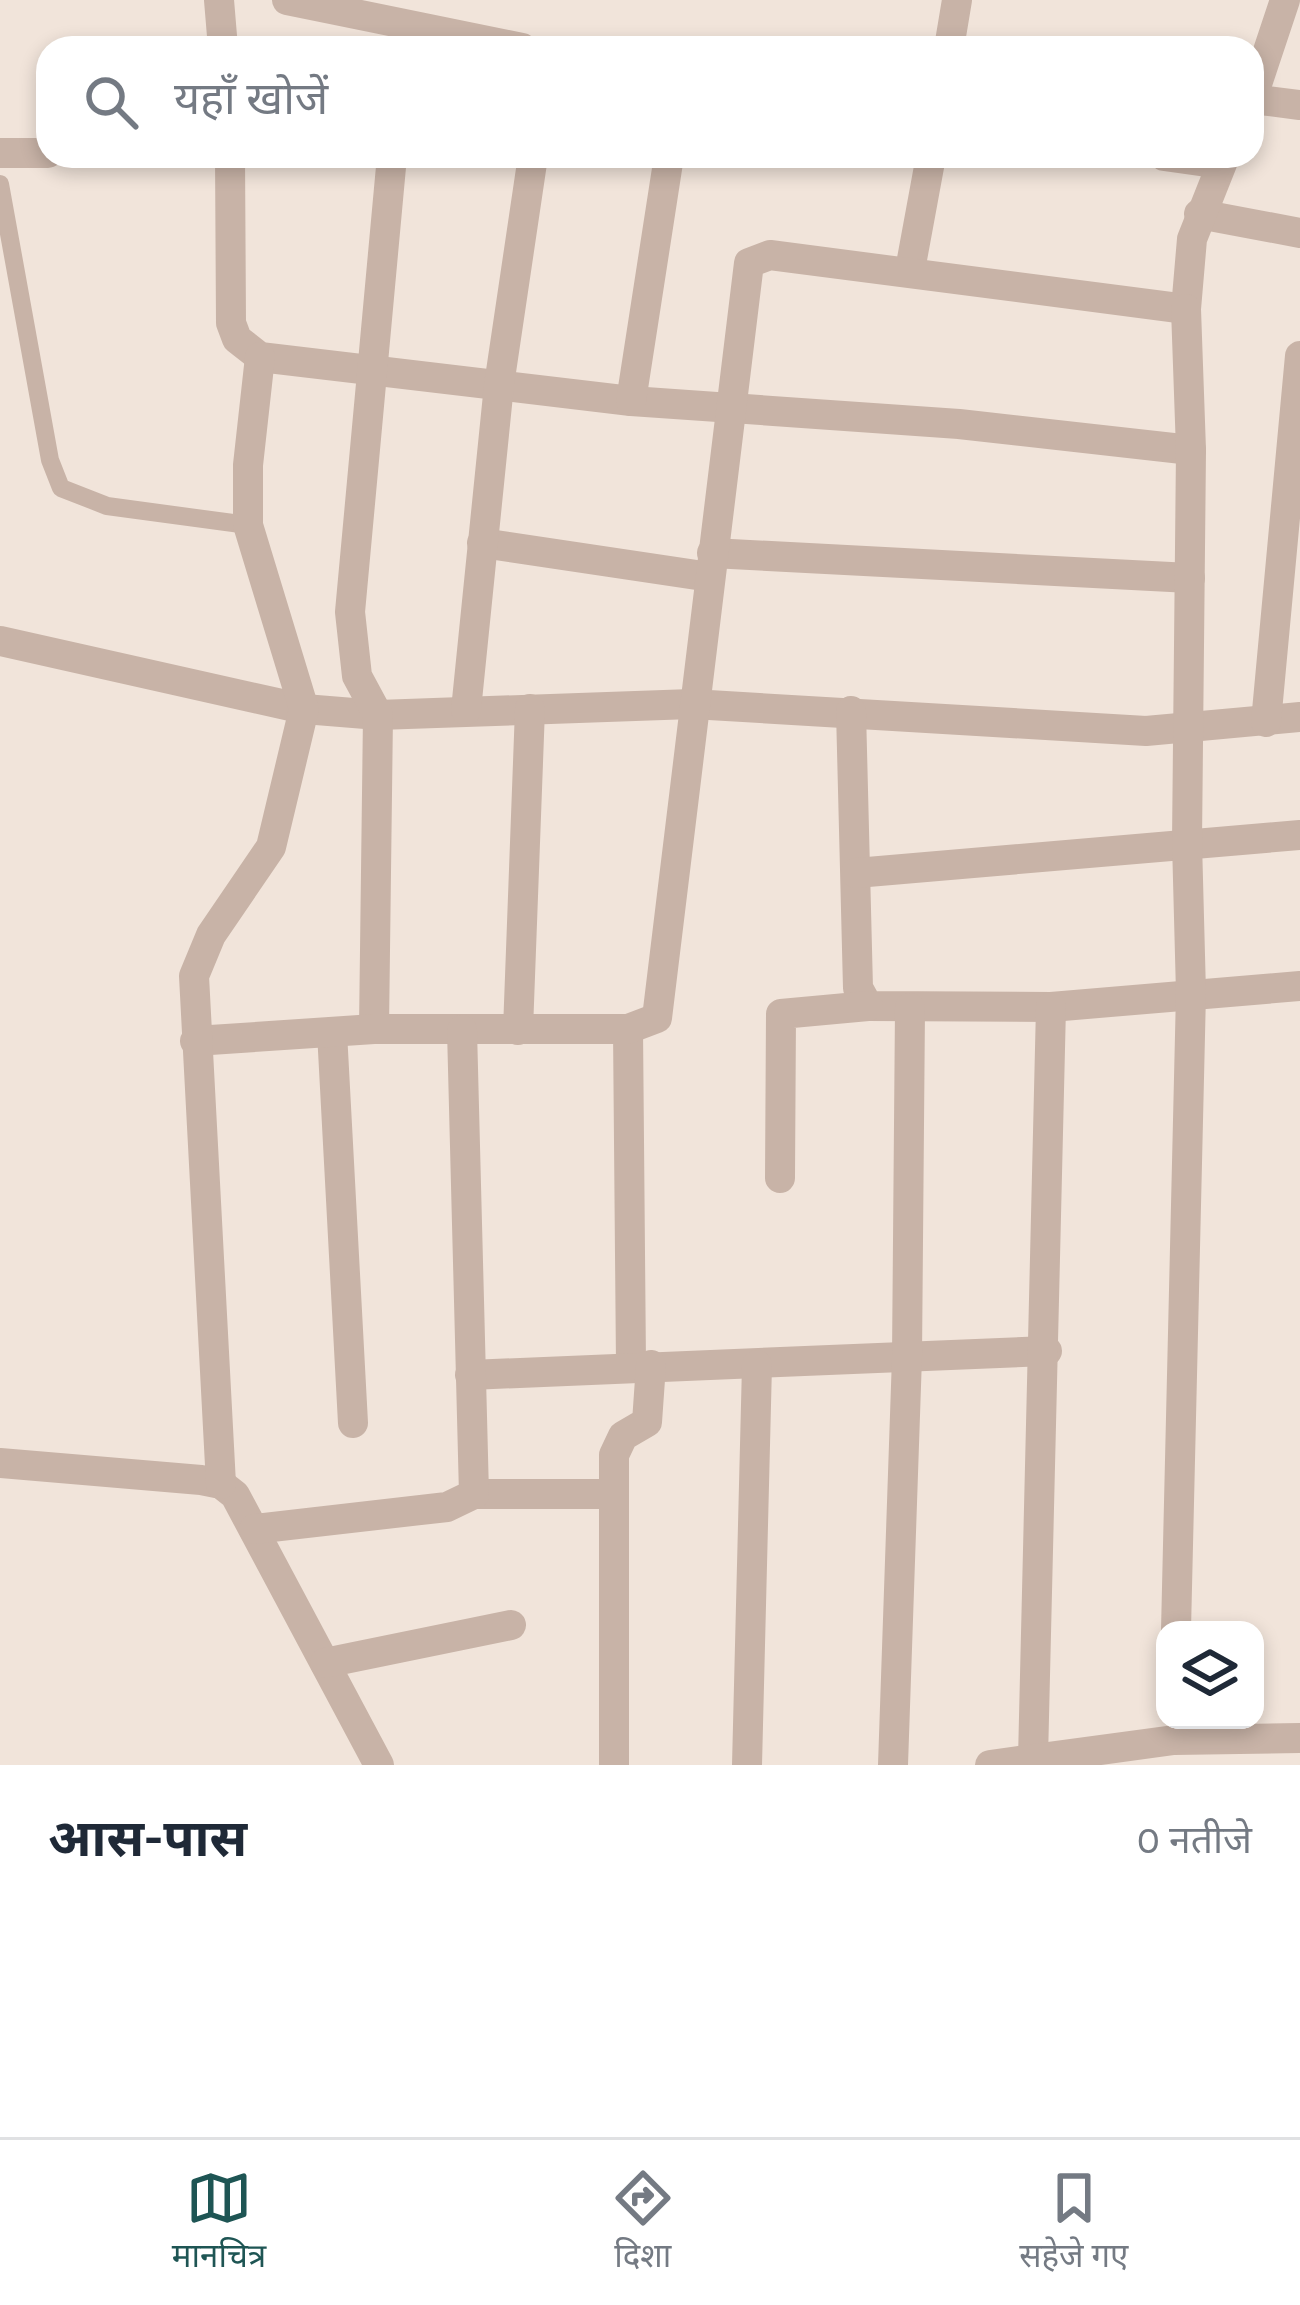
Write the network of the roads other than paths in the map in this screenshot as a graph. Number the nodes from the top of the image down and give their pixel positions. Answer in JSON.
{"nodes":[{"id":1,"x":219,"y":0,"type":"edge"},
{"id":2,"x":287,"y":0,"type":"edge"},
{"id":3,"x":957,"y":0,"type":"edge"},
{"id":4,"x":1285,"y":0,"type":"edge"},
{"id":5,"x":222,"y":36,"type":"edge"},
{"id":6,"x":404,"y":36,"type":"edge"},
{"id":7,"x":951,"y":36,"type":"edge"},
{"id":8,"x":1264,"y":63,"type":"edge"},
{"id":9,"x":1264,"y":100,"type":"edge"},
{"id":10,"x":1300,"y":105,"type":"edge"},
{"id":11,"x":0,"y":153,"type":"edge"},
{"id":12,"x":36,"y":153,"type":"edge"},
{"id":13,"x":230,"y":168,"type":"edge"},
{"id":14,"x":391,"y":168,"type":"edge"},
{"id":15,"x":531,"y":168,"type":"edge"},
{"id":16,"x":667,"y":168,"type":"edge"},
{"id":17,"x":929,"y":168,"type":"edge"},
{"id":18,"x":1219,"y":168,"type":"edge"},
{"id":19,"x":0,"y":184,"type":"edge"},
{"id":20,"x":1199,"y":214,"type":"junction"},
{"id":21,"x":1300,"y":233,"type":"edge"},
{"id":22,"x":910,"y":269,"type":"junction"},
{"id":23,"x":1186,"y":309,"type":"junction"},
{"id":24,"x":1300,"y":356,"type":"edge"},
{"id":25,"x":260,"y":357,"type":"junction"},
{"id":26,"x":372,"y":369,"type":"junction"},
{"id":27,"x":499,"y":385,"type":"junction"},
{"id":28,"x":631,"y":401,"type":"junction"},
{"id":29,"x":730,"y":408,"type":"junction"},
{"id":30,"x":1192,"y":450,"type":"junction"},
{"id":31,"x":248,"y":525,"type":"junction"},
{"id":32,"x":482,"y":543,"type":"junction"},
{"id":33,"x":711,"y":565,"type":"junction"},
{"id":34,"x":1190,"y":578,"type":"junction"},
{"id":35,"x":0,"y":641,"type":"edge"},
{"id":36,"x":692,"y":704,"type":"junction"},
{"id":37,"x":304,"y":709,"type":"junction"},
{"id":38,"x":530,"y":709,"type":"junction"},
{"id":39,"x":466,"y":710,"type":"junction"},
{"id":40,"x":851,"y":711,"type":"junction"},
{"id":41,"x":378,"y":715,"type":"junction"},
{"id":42,"x":1300,"y":717,"type":"edge"},
{"id":43,"x":1266,"y":722,"type":"junction"},
{"id":44,"x":1187,"y":728,"type":"junction"},
{"id":45,"x":1300,"y":835,"type":"edge"},
{"id":46,"x":1186,"y":842,"type":"junction"},
{"id":47,"x":856,"y":873,"type":"junction"},
{"id":48,"x":1300,"y":986,"type":"edge"},
{"id":49,"x":1191,"y":993,"type":"junction"},
{"id":50,"x":868,"y":1006,"type":"junction"},
{"id":51,"x":1051,"y":1007,"type":"junction"},
{"id":52,"x":910,"y":1008,"type":"junction"},
{"id":53,"x":628,"y":1028,"type":"junction"},
{"id":54,"x":374,"y":1029,"type":"junction"},
{"id":55,"x":463,"y":1030,"type":"junction"},
{"id":56,"x":518,"y":1030,"type":"junction"},
{"id":57,"x":332,"y":1032,"type":"junction"},
{"id":58,"x":195,"y":1041,"type":"junction"},
{"id":59,"x":780,"y":1178,"type":"dead end"},
{"id":60,"x":1047,"y":1351,"type":"junction"},
{"id":61,"x":907,"y":1357,"type":"junction"},
{"id":62,"x":641,"y":1365,"type":"junction"},
{"id":63,"x":757,"y":1365,"type":"junction"},
{"id":64,"x":470,"y":1375,"type":"junction"},
{"id":65,"x":353,"y":1424,"type":"dead end"},
{"id":66,"x":0,"y":1463,"type":"edge"},
{"id":67,"x":221,"y":1484,"type":"junction"},
{"id":68,"x":473,"y":1494,"type":"junction"},
{"id":69,"x":614,"y":1494,"type":"junction"},
{"id":70,"x":254,"y":1529,"type":"junction"},
{"id":71,"x":1176,"y":1621,"type":"edge"},
{"id":72,"x":511,"y":1625,"type":"dead end"},
{"id":73,"x":325,"y":1663,"type":"junction"},
{"id":74,"x":1300,"y":1738,"type":"edge"},
{"id":75,"x":1174,"y":1742,"type":"edge"},
{"id":76,"x":1034,"y":1759,"type":"junction"},
{"id":77,"x":379,"y":1765,"type":"edge"},
{"id":78,"x":614,"y":1765,"type":"edge"},
{"id":79,"x":747,"y":1765,"type":"edge"},
{"id":80,"x":893,"y":1765,"type":"edge"},
{"id":81,"x":990,"y":1765,"type":"edge"}],
"edges":[{"from":1,"to":5,"type":"street"},
{"from":2,"to":6,"type":"street"},
{"from":3,"to":7,"type":"street"},
{"from":4,"to":8,"type":"street"},
{"from":9,"to":10,"type":"street"},
{"from":11,"to":12,"type":"street"},
{"from":13,"to":25,"type":"street"},
{"from":14,"to":26,"type":"street"},
{"from":15,"to":27,"type":"street"},
{"from":16,"to":28,"type":"street"},
{"from":17,"to":22,"type":"street"},
{"from":18,"to":20,"type":"street"},
{"from":19,"to":31,"type":"lane"},
{"from":20,"to":21,"type":"street"},
{"from":20,"to":23,"type":"street"},
{"from":22,"to":23,"type":"street"},
{"from":22,"to":29,"type":"street"},
{"from":23,"to":30,"type":"street"},
{"from":24,"to":43,"type":"street"},
{"from":25,"to":26,"type":"street"},
{"from":25,"to":31,"type":"street"},
{"from":26,"to":27,"type":"street"},
{"from":26,"to":41,"type":"street"},
{"from":27,"to":28,"type":"street"},
{"from":27,"to":32,"type":"street"},
{"from":28,"to":29,"type":"street"},
{"from":29,"to":30,"type":"street"},
{"from":29,"to":33,"type":"street"},
{"from":30,"to":34,"type":"street"},
{"from":31,"to":37,"type":"street"},
{"from":32,"to":33,"type":"street"},
{"from":32,"to":39,"type":"street"},
{"from":33,"to":34,"type":"street"},
{"from":33,"to":36,"type":"street"},
{"from":34,"to":44,"type":"street"},
{"from":35,"to":37,"type":"street"},
{"from":36,"to":38,"type":"street"},
{"from":36,"to":40,"type":"street"},
{"from":36,"to":53,"type":"street"},
{"from":37,"to":41,"type":"street"},
{"from":37,"to":58,"type":"street"},
{"from":38,"to":39,"type":"street"},
{"from":38,"to":56,"type":"street"},
{"from":39,"to":41,"type":"street"},
{"from":40,"to":44,"type":"street"},
{"from":40,"to":47,"type":"street"},
{"from":41,"to":54,"type":"street"},
{"from":42,"to":43,"type":"street"},
{"from":43,"to":44,"type":"street"},
{"from":44,"to":46,"type":"street"},
{"from":45,"to":46,"type":"street"},
{"from":46,"to":47,"type":"street"},
{"from":46,"to":49,"type":"street"},
{"from":47,"to":50,"type":"street"},
{"from":48,"to":49,"type":"street"},
{"from":49,"to":51,"type":"street"},
{"from":49,"to":71,"type":"street"},
{"from":50,"to":52,"type":"street"},
{"from":50,"to":59,"type":"street"},
{"from":51,"to":52,"type":"street"},
{"from":51,"to":60,"type":"street"},
{"from":52,"to":61,"type":"street"},
{"from":53,"to":56,"type":"street"},
{"from":53,"to":62,"type":"street"},
{"from":54,"to":55,"type":"street"},
{"from":54,"to":57,"type":"street"},
{"from":55,"to":56,"type":"street"},
{"from":55,"to":64,"type":"street"},
{"from":57,"to":58,"type":"street"},
{"from":57,"to":65,"type":"street"},
{"from":58,"to":67,"type":"street"},
{"from":60,"to":61,"type":"street"},
{"from":60,"to":76,"type":"street"},
{"from":61,"to":63,"type":"street"},
{"from":61,"to":80,"type":"street"},
{"from":62,"to":63,"type":"street"},
{"from":62,"to":64,"type":"street"},
{"from":62,"to":69,"type":"street"},
{"from":63,"to":79,"type":"street"},
{"from":64,"to":68,"type":"street"},
{"from":66,"to":67,"type":"street"},
{"from":67,"to":70,"type":"street"},
{"from":68,"to":69,"type":"street"},
{"from":68,"to":70,"type":"street"},
{"from":69,"to":78,"type":"street"},
{"from":70,"to":73,"type":"street"},
{"from":72,"to":73,"type":"street"},
{"from":73,"to":77,"type":"street"},
{"from":74,"to":75,"type":"street"},
{"from":75,"to":76,"type":"street"},
{"from":76,"to":81,"type":"street"}]}
